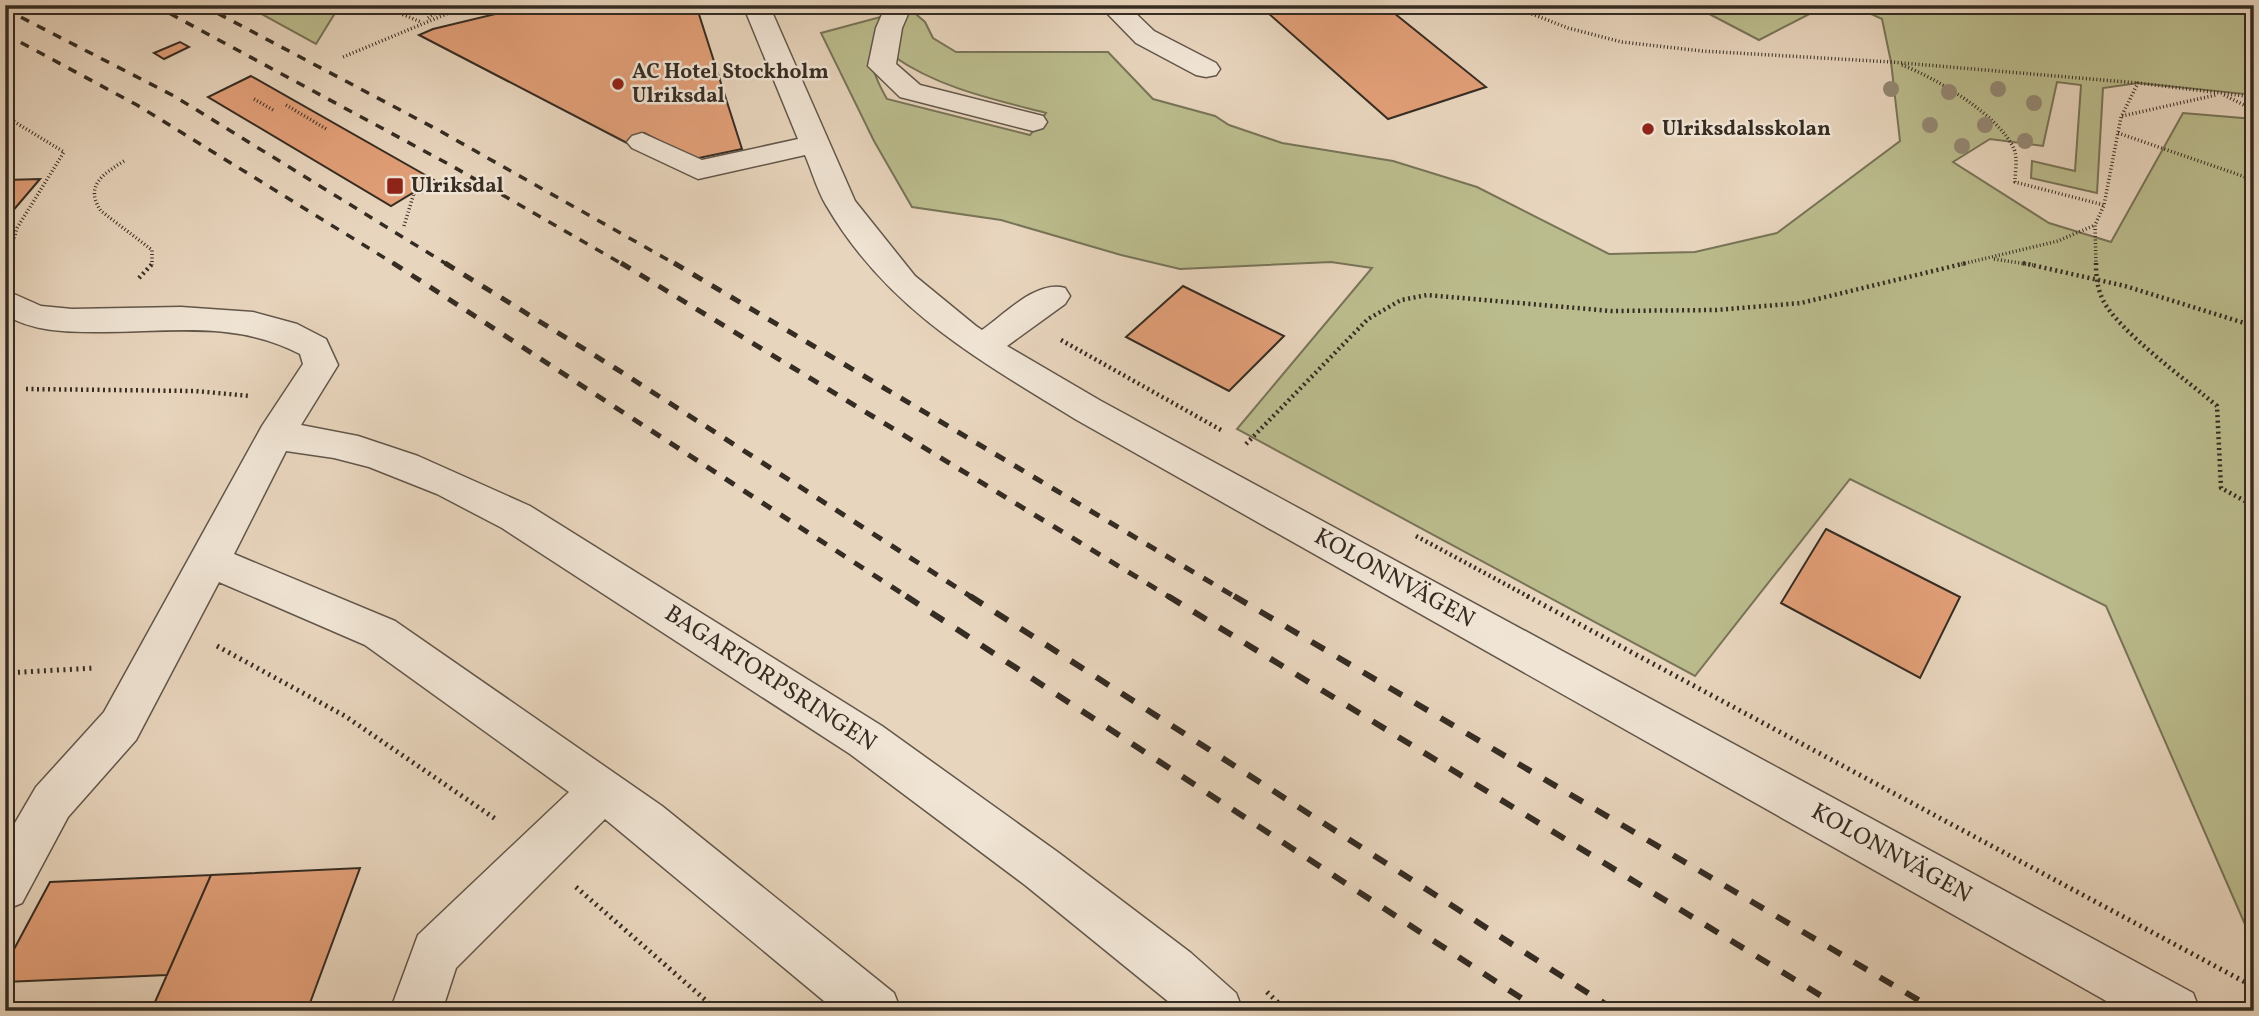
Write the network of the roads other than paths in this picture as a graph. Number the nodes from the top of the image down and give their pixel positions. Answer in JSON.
{"nodes":[{"id":1,"x":756,"y":5,"type":"edge"},
{"id":2,"x":899,"y":5,"type":"edge"},
{"id":3,"x":1112,"y":5,"type":"edge"},
{"id":4,"x":1206,"y":69,"type":"dead end"},
{"id":5,"x":1033,"y":122,"type":"dead end"},
{"id":6,"x":642,"y":142,"type":"dead end"},
{"id":7,"x":815,"y":144,"type":"junction"},
{"id":8,"x":1053,"y":296,"type":"dead end"},
{"id":9,"x":5,"y":301,"type":"edge"},
{"id":10,"x":982,"y":347,"type":"junction"},
{"id":11,"x":275,"y":436,"type":"junction"},
{"id":12,"x":210,"y":561,"type":"junction"},
{"id":13,"x":603,"y":790,"type":"junction"},
{"id":14,"x":5,"y":887,"type":"edge"},
{"id":15,"x":416,"y":1011,"type":"edge"},
{"id":16,"x":876,"y":1011,"type":"edge"},
{"id":17,"x":1218,"y":1011,"type":"edge"},
{"id":18,"x":2175,"y":1011,"type":"edge"}],
"edges":[{"from":1,"to":7,"type":"street","name":"KOLONNVÄGEN"},
{"from":2,"to":5,"type":"street"},
{"from":3,"to":4,"type":"street"},
{"from":6,"to":7,"type":"street"},
{"from":7,"to":10,"type":"street","name":"KOLONNVÄGEN"},
{"from":8,"to":10,"type":"street"},
{"from":9,"to":11,"type":"street"},
{"from":10,"to":18,"type":"street","name":"KOLONNVÄGEN"},
{"from":11,"to":12,"type":"street"},
{"from":11,"to":17,"type":"street","name":"BAGARTORPSRINGEN"},
{"from":12,"to":13,"type":"street"},
{"from":12,"to":14,"type":"street"},
{"from":13,"to":15,"type":"street"},
{"from":13,"to":16,"type":"street"}]}
